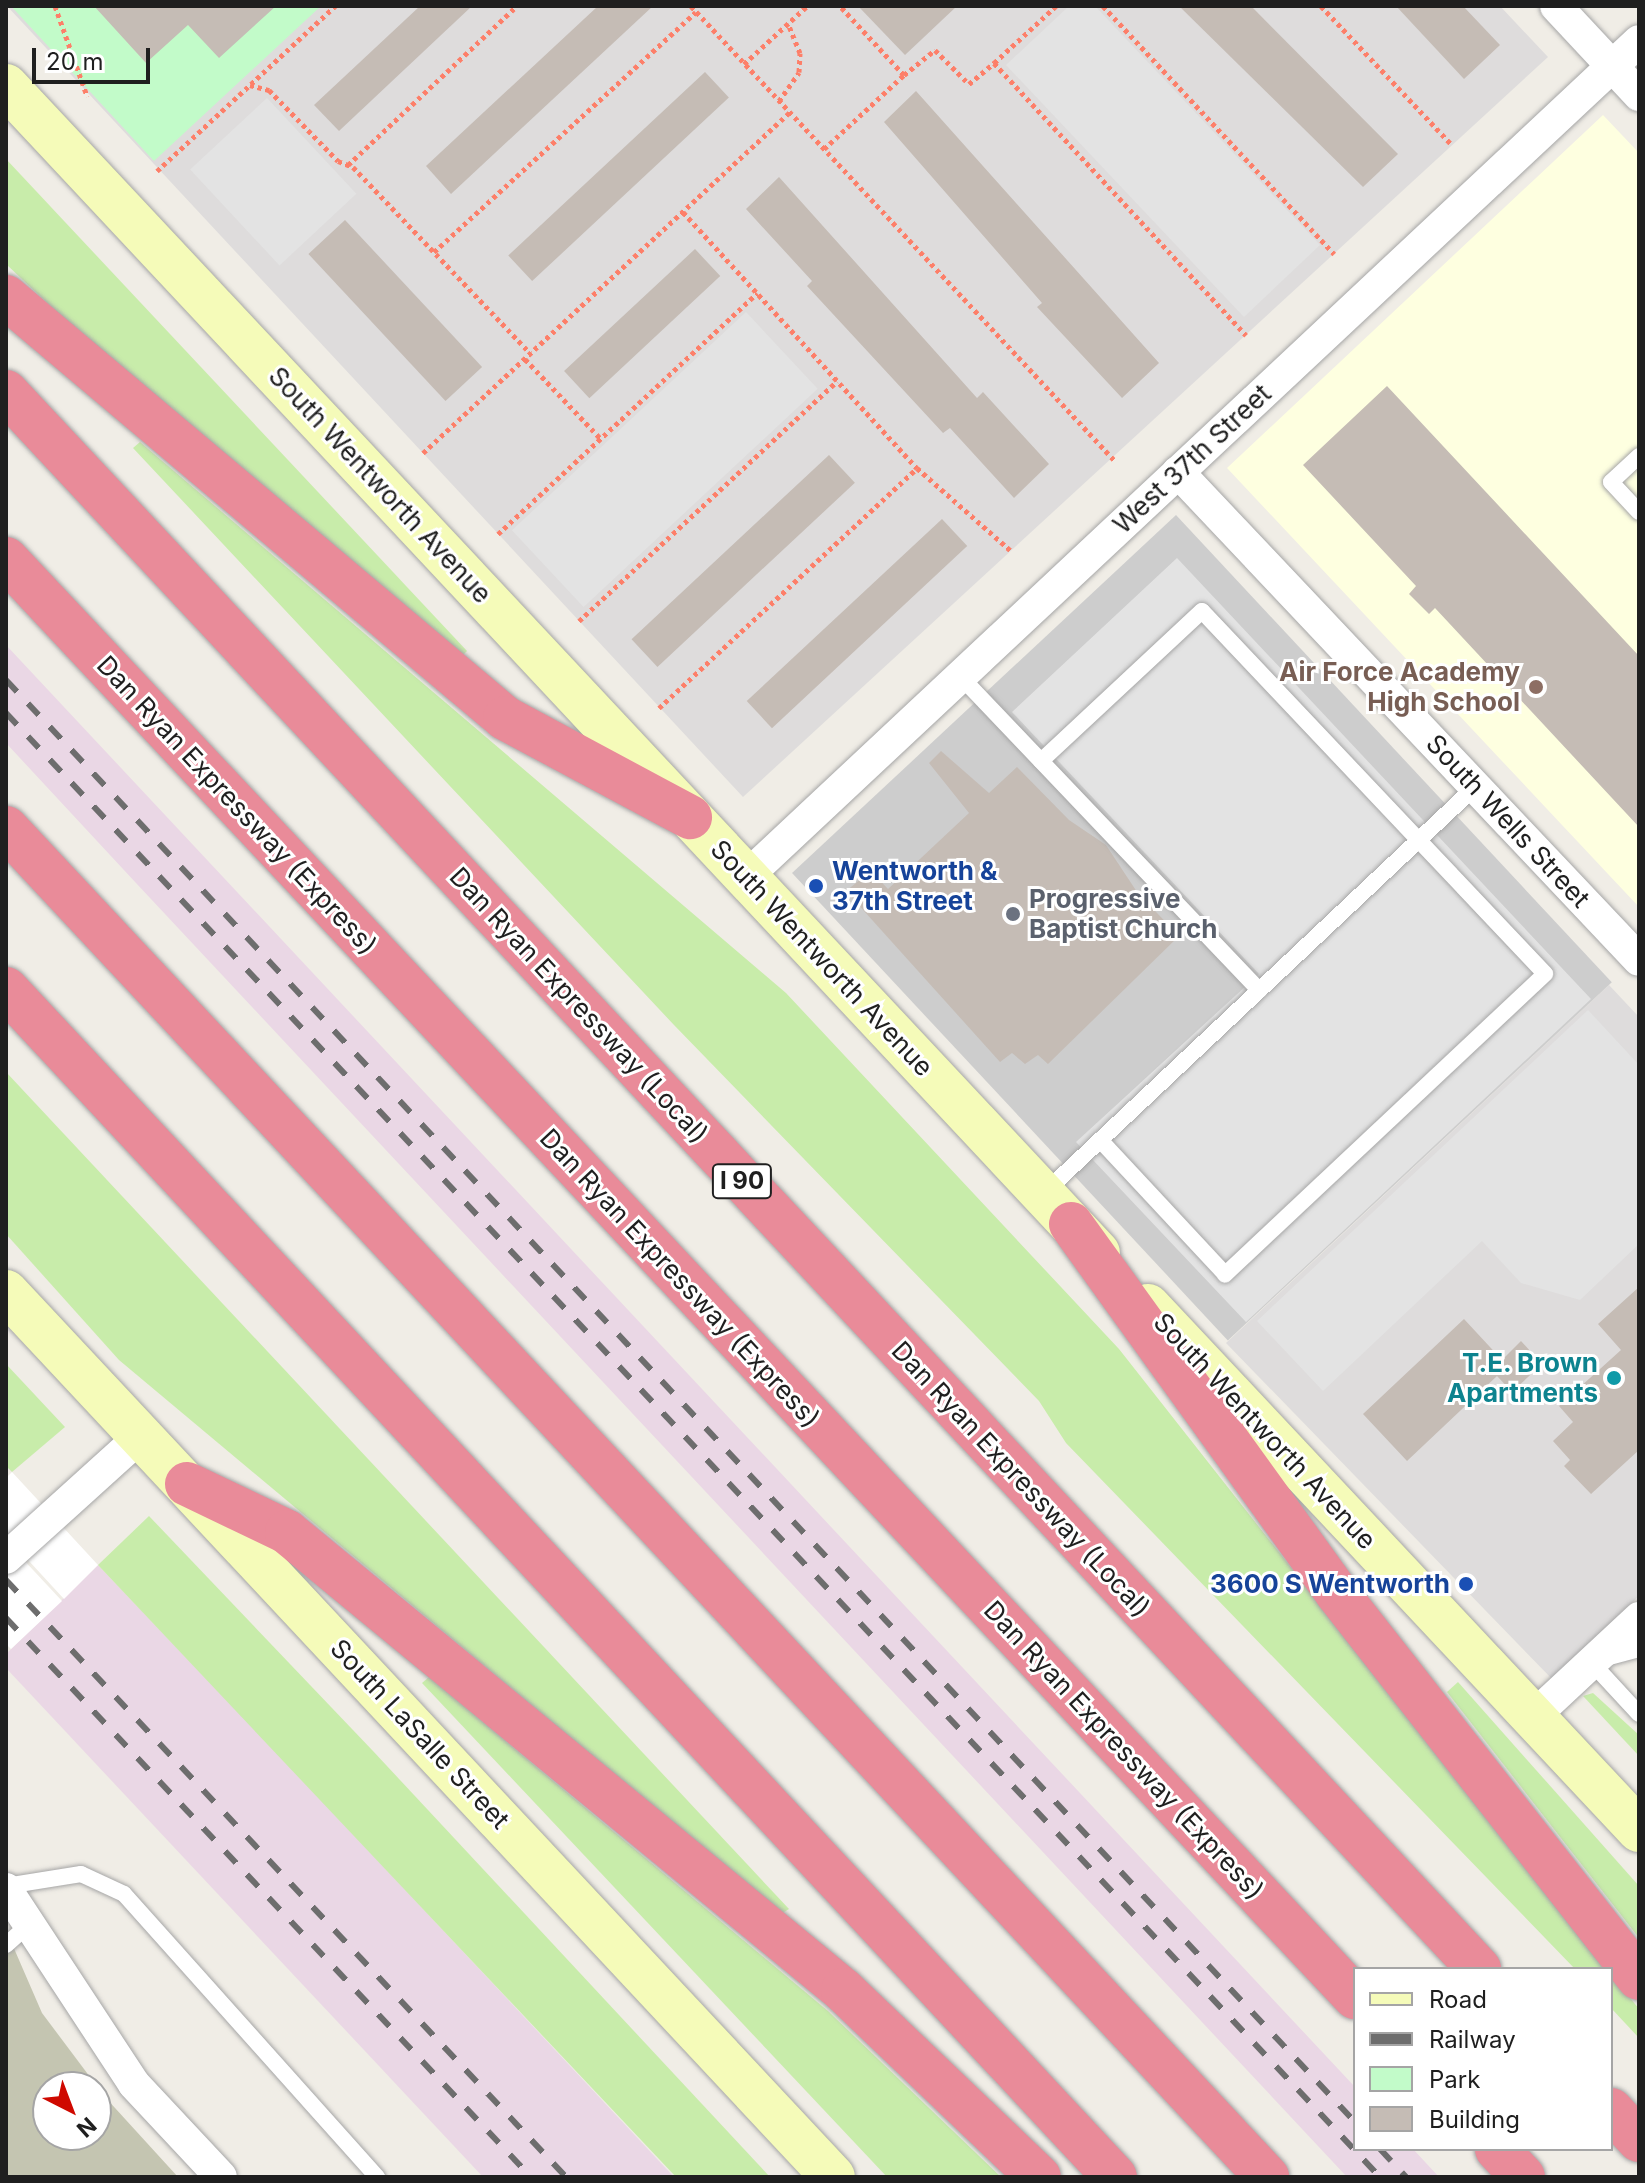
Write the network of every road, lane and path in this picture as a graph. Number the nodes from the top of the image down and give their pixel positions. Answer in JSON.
{"nodes":[{"id":1,"x":55,"y":6,"type":"edge"},
{"id":2,"x":335,"y":6,"type":"edge"},
{"id":3,"x":517,"y":6,"type":"edge"},
{"id":4,"x":691,"y":6,"type":"edge"},
{"id":5,"x":807,"y":6,"type":"edge"},
{"id":6,"x":840,"y":6,"type":"edge"},
{"id":7,"x":1056,"y":6,"type":"edge"},
{"id":8,"x":1103,"y":6,"type":"edge"},
{"id":9,"x":1321,"y":6,"type":"edge"},
{"id":10,"x":1556,"y":6,"type":"edge"},
{"id":11,"x":696,"y":12,"type":"junction"},
{"id":12,"x":788,"y":23,"type":"junction"},
{"id":13,"x":1639,"y":41,"type":"edge"},
{"id":14,"x":994,"y":63,"type":"junction"},
{"id":15,"x":744,"y":64,"type":"junction"},
{"id":16,"x":1612,"y":67,"type":"junction"},
{"id":17,"x":904,"y":75,"type":"junction"},
{"id":18,"x":250,"y":85,"type":"junction"},
{"id":19,"x":6,"y":86,"type":"edge"},
{"id":20,"x":1639,"y":95,"type":"edge"},
{"id":21,"x":87,"y":96,"type":"dead end"},
{"id":22,"x":779,"y":101,"type":"junction"},
{"id":23,"x":790,"y":112,"type":"junction"},
{"id":24,"x":1452,"y":145,"type":"dead end"},
{"id":25,"x":824,"y":149,"type":"junction"},
{"id":26,"x":348,"y":165,"type":"junction"},
{"id":27,"x":157,"y":171,"type":"dead end"},
{"id":28,"x":683,"y":212,"type":"junction"},
{"id":29,"x":434,"y":252,"type":"junction"},
{"id":30,"x":1334,"y":254,"type":"dead end"},
{"id":31,"x":757,"y":293,"type":"junction"},
{"id":32,"x":6,"y":297,"type":"edge"},
{"id":33,"x":1246,"y":335,"type":"dead end"},
{"id":34,"x":530,"y":353,"type":"junction"},
{"id":35,"x":525,"y":359,"type":"junction"},
{"id":36,"x":837,"y":381,"type":"junction"},
{"id":37,"x":6,"y":392,"type":"edge"},
{"id":38,"x":600,"y":438,"type":"junction"},
{"id":39,"x":423,"y":453,"type":"dead end"},
{"id":40,"x":1639,"y":456,"type":"edge"},
{"id":41,"x":1115,"y":461,"type":"dead end"},
{"id":42,"x":917,"y":468,"type":"junction"},
{"id":43,"x":1178,"y":472,"type":"junction"},
{"id":44,"x":1639,"y":512,"type":"edge"},
{"id":45,"x":498,"y":534,"type":"dead end"},
{"id":46,"x":1011,"y":551,"type":"dead end"},
{"id":47,"x":6,"y":559,"type":"edge"},
{"id":48,"x":579,"y":621,"type":"dead end"},
{"id":49,"x":960,"y":676,"type":"junction"},
{"id":50,"x":659,"y":708,"type":"dead end"},
{"id":51,"x":1041,"y":761,"type":"junction"},
{"id":52,"x":1475,"y":787,"type":"junction"},
{"id":53,"x":690,"y":817,"type":"junction"},
{"id":54,"x":6,"y":828,"type":"edge"},
{"id":55,"x":1419,"y":840,"type":"junction"},
{"id":56,"x":746,"y":877,"type":"junction"},
{"id":57,"x":1639,"y":960,"type":"edge"},
{"id":58,"x":6,"y":989,"type":"edge"},
{"id":59,"x":1259,"y":990,"type":"junction"},
{"id":60,"x":1100,"y":1140,"type":"junction"},
{"id":61,"x":1057,"y":1209,"type":"junction"},
{"id":62,"x":6,"y":1292,"type":"edge"},
{"id":63,"x":141,"y":1436,"type":"junction"},
{"id":64,"x":187,"y":1484,"type":"junction"},
{"id":65,"x":6,"y":1558,"type":"edge"},
{"id":66,"x":1639,"y":1618,"type":"edge"},
{"id":67,"x":1639,"y":1649,"type":"edge"},
{"id":68,"x":1591,"y":1662,"type":"junction"},
{"id":69,"x":1639,"y":1714,"type":"edge"},
{"id":70,"x":1533,"y":1717,"type":"junction"},
{"id":71,"x":1639,"y":1830,"type":"edge"},
{"id":72,"x":6,"y":1887,"type":"edge"},
{"id":73,"x":17,"y":1934,"type":"edge"},
{"id":74,"x":1477,"y":1967,"type":"edge"},
{"id":75,"x":1639,"y":1978,"type":"edge"},
{"id":76,"x":1353,"y":1995,"type":"edge"},
{"id":77,"x":1613,"y":2112,"type":"edge"},
{"id":78,"x":1639,"y":2140,"type":"edge"},
{"id":79,"x":1499,"y":2151,"type":"edge"},
{"id":80,"x":221,"y":2177,"type":"edge"},
{"id":81,"x":377,"y":2177,"type":"edge"},
{"id":82,"x":833,"y":2177,"type":"edge"},
{"id":83,"x":1039,"y":2177,"type":"edge"},
{"id":84,"x":1115,"y":2177,"type":"edge"},
{"id":85,"x":1267,"y":2177,"type":"edge"},
{"id":86,"x":1523,"y":2177,"type":"edge"}],
"edges":[{"from":1,"to":21,"type":"path"},
{"from":2,"to":18,"type":"path"},
{"from":3,"to":26,"type":"path"},
{"from":4,"to":11,"type":"path"},
{"from":5,"to":12,"type":"path"},
{"from":6,"to":17,"type":"path"},
{"from":7,"to":14,"type":"path"},
{"from":8,"to":30,"type":"path"},
{"from":9,"to":24,"type":"path"},
{"from":10,"to":16,"type":"street"},
{"from":11,"to":15,"type":"path"},
{"from":11,"to":29,"type":"path"},
{"from":12,"to":15,"type":"path"},
{"from":12,"to":22,"type":"path"},
{"from":13,"to":16,"type":"street","name":"West 37th Street"},
{"from":14,"to":17,"type":"path"},
{"from":14,"to":33,"type":"path"},
{"from":15,"to":22,"type":"path"},
{"from":16,"to":20,"type":"street"},
{"from":16,"to":43,"type":"street","name":"West 37th Street"},
{"from":17,"to":25,"type":"path"},
{"from":18,"to":26,"type":"path"},
{"from":18,"to":27,"type":"path"},
{"from":19,"to":53,"type":"main road","name":"South Wentworth Avenue"},
{"from":22,"to":23,"type":"path"},
{"from":23,"to":25,"type":"path"},
{"from":23,"to":28,"type":"path"},
{"from":25,"to":41,"type":"path"},
{"from":26,"to":29,"type":"path"},
{"from":28,"to":31,"type":"path"},
{"from":28,"to":34,"type":"path"},
{"from":29,"to":34,"type":"path"},
{"from":31,"to":36,"type":"path"},
{"from":31,"to":38,"type":"path"},
{"from":32,"to":53,"type":"highway"},
{"from":34,"to":35,"type":"path"},
{"from":35,"to":38,"type":"path"},
{"from":35,"to":39,"type":"path"},
{"from":36,"to":42,"type":"path"},
{"from":36,"to":48,"type":"path"},
{"from":37,"to":74,"type":"highway","name":"Dan Ryan Expressway (Local)","number":"I 90"},
{"from":38,"to":45,"type":"path"},
{"from":40,"to":44,"type":"lane"},
{"from":42,"to":46,"type":"path"},
{"from":42,"to":50,"type":"path"},
{"from":43,"to":49,"type":"street","name":"West 37th Street"},
{"from":43,"to":52,"type":"street","name":"South Wells Street"},
{"from":47,"to":76,"type":"highway","name":"Dan Ryan Expressway (Express)"},
{"from":49,"to":51,"type":"lane"},
{"from":49,"to":56,"type":"street","name":"West 37th Street"},
{"from":51,"to":55,"type":"lane"},
{"from":51,"to":59,"type":"lane"},
{"from":52,"to":55,"type":"lane"},
{"from":52,"to":57,"type":"street","name":"South Wells Street"},
{"from":53,"to":56,"type":"main road","name":"South Wentworth Avenue"},
{"from":54,"to":85,"type":"highway"},
{"from":55,"to":59,"type":"lane"},
{"from":55,"to":60,"type":"lane"},
{"from":56,"to":61,"type":"main road","name":"South Wentworth Avenue"},
{"from":58,"to":84,"type":"highway"},
{"from":59,"to":60,"type":"lane"},
{"from":60,"to":61,"type":"lane"},
{"from":61,"to":70,"type":"main road","name":"South Wentworth Avenue"},
{"from":61,"to":75,"type":"highway"},
{"from":62,"to":63,"type":"main road","name":"South LaSalle Street"},
{"from":63,"to":64,"type":"main road","name":"South LaSalle Street"},
{"from":63,"to":65,"type":"street"},
{"from":64,"to":82,"type":"main road","name":"South LaSalle Street"},
{"from":64,"to":83,"type":"highway"},
{"from":66,"to":68,"type":"street"},
{"from":67,"to":68,"type":"lane"},
{"from":68,"to":69,"type":"lane"},
{"from":68,"to":70,"type":"street"},
{"from":70,"to":71,"type":"main road","name":"South Wentworth Avenue"},
{"from":72,"to":73,"type":"street"},
{"from":72,"to":81,"type":"lane"},
{"from":73,"to":80,"type":"street"},
{"from":77,"to":78,"type":"highway"},
{"from":79,"to":86,"type":"highway"}]}
